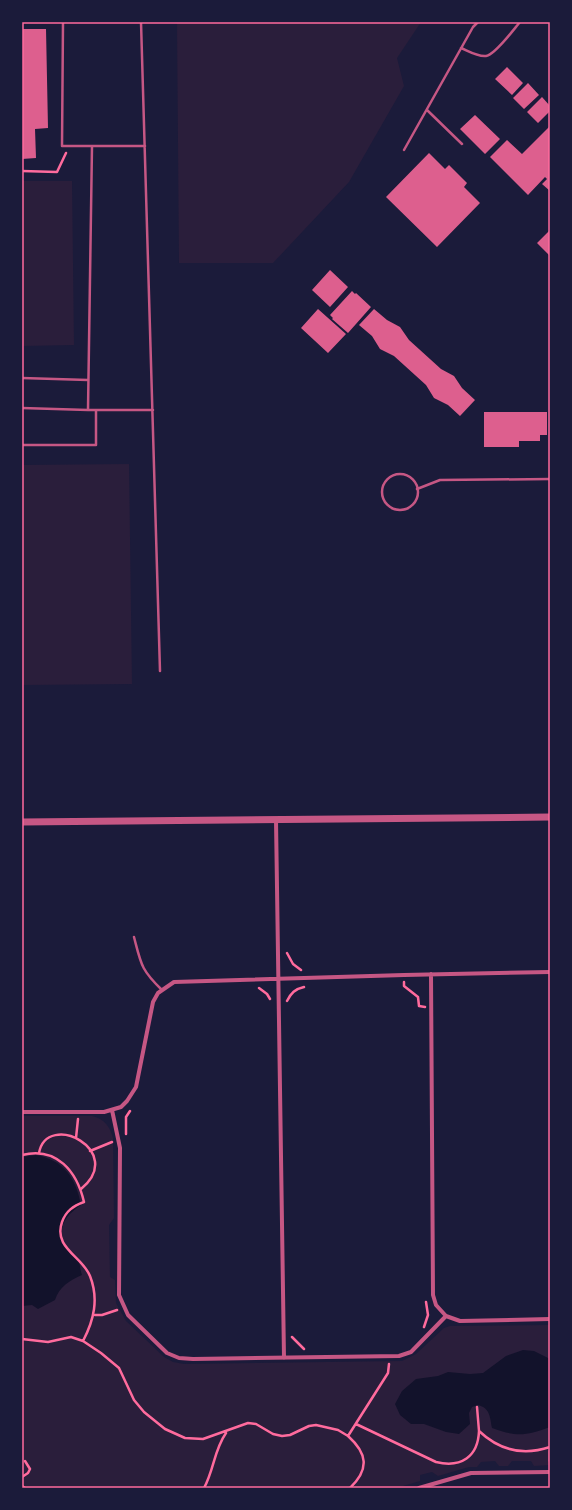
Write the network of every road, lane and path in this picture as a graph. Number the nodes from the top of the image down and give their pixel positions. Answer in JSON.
{"nodes":[{"id":1,"x":62,"y":22,"type":"edge"},
{"id":2,"x":141,"y":22,"type":"edge"},
{"id":3,"x":478,"y":22,"type":"edge"},
{"id":4,"x":520,"y":22,"type":"edge"},
{"id":5,"x":461,"y":48,"type":"junction"},
{"id":6,"x":426,"y":110,"type":"junction"},
{"id":7,"x":462,"y":144,"type":"dead end"},
{"id":8,"x":70,"y":146,"type":"junction"},
{"id":9,"x":92,"y":146,"type":"junction"},
{"id":10,"x":145,"y":146,"type":"junction"},
{"id":11,"x":404,"y":150,"type":"dead end"},
{"id":12,"x":22,"y":172,"type":"edge"},
{"id":13,"x":22,"y":378,"type":"edge"},
{"id":14,"x":88,"y":380,"type":"junction"},
{"id":15,"x":22,"y":408,"type":"edge"},
{"id":16,"x":88,"y":410,"type":"junction"},
{"id":17,"x":96,"y":410,"type":"junction"},
{"id":18,"x":153,"y":410,"type":"junction"},
{"id":19,"x":22,"y":445,"type":"edge"},
{"id":20,"x":550,"y":479,"type":"edge"},
{"id":21,"x":418,"y":489,"type":"junction"},
{"id":22,"x":160,"y":672,"type":"dead end"},
{"id":23,"x":550,"y":817,"type":"edge"},
{"id":24,"x":276,"y":820,"type":"junction"},
{"id":25,"x":22,"y":822,"type":"edge"},
{"id":26,"x":134,"y":937,"type":"dead end"},
{"id":27,"x":287,"y":946,"type":"dead end"},
{"id":28,"x":550,"y":972,"type":"edge"},
{"id":29,"x":431,"y":974,"type":"junction"},
{"id":30,"x":304,"y":977,"type":"junction"},
{"id":31,"x":279,"y":978,"type":"junction"},
{"id":32,"x":255,"y":986,"type":"dead end"},
{"id":33,"x":404,"y":986,"type":"dead end"},
{"id":34,"x":162,"y":990,"type":"junction"},
{"id":35,"x":279,"y":1006,"type":"junction"},
{"id":36,"x":419,"y":1006,"type":"dead end"},
{"id":37,"x":133,"y":1107,"type":"dead end"},
{"id":38,"x":112,"y":1110,"type":"junction"},
{"id":39,"x":22,"y":1112,"type":"edge"},
{"id":40,"x":79,"y":1112,"type":"junction"},
{"id":41,"x":76,"y":1138,"type":"junction"},
{"id":42,"x":112,"y":1141,"type":"dead end"},
{"id":43,"x":127,"y":1141,"type":"dead end"},
{"id":44,"x":90,"y":1151,"type":"junction"},
{"id":45,"x":39,"y":1153,"type":"junction"},
{"id":46,"x":22,"y":1155,"type":"edge"},
{"id":47,"x":81,"y":1189,"type":"junction"},
{"id":48,"x":424,"y":1296,"type":"dead end"},
{"id":49,"x":118,"y":1310,"type":"dead end"},
{"id":50,"x":95,"y":1315,"type":"junction"},
{"id":51,"x":446,"y":1316,"type":"junction"},
{"id":52,"x":550,"y":1319,"type":"edge"},
{"id":53,"x":424,"y":1327,"type":"dead end"},
{"id":54,"x":292,"y":1334,"type":"dead end"},
{"id":55,"x":22,"y":1339,"type":"edge"},
{"id":56,"x":83,"y":1341,"type":"junction"},
{"id":57,"x":314,"y":1357,"type":"junction"},
{"id":58,"x":284,"y":1358,"type":"junction"},
{"id":59,"x":389,"y":1364,"type":"dead end"},
{"id":60,"x":477,"y":1407,"type":"dead end"},
{"id":61,"x":356,"y":1424,"type":"junction"},
{"id":62,"x":479,"y":1431,"type":"junction"},
{"id":63,"x":226,"y":1432,"type":"junction"},
{"id":64,"x":348,"y":1436,"type":"junction"},
{"id":65,"x":550,"y":1447,"type":"edge"},
{"id":66,"x":550,"y":1451,"type":"edge"},
{"id":67,"x":25,"y":1461,"type":"dead end"},
{"id":68,"x":550,"y":1461,"type":"edge"},
{"id":69,"x":550,"y":1472,"type":"edge"},
{"id":70,"x":22,"y":1477,"type":"edge"},
{"id":71,"x":22,"y":1486,"type":"edge"},
{"id":72,"x":430,"y":1486,"type":"edge"},
{"id":73,"x":25,"y":1488,"type":"edge"},
{"id":74,"x":204,"y":1488,"type":"edge"},
{"id":75,"x":350,"y":1488,"type":"edge"},
{"id":76,"x":419,"y":1488,"type":"edge"}],
"edges":[{"from":1,"to":8,"type":"lane"},
{"from":2,"to":10,"type":"lane"},
{"from":3,"to":5,"type":"lane"},
{"from":4,"to":5,"type":"lane"},
{"from":5,"to":6,"type":"lane"},
{"from":6,"to":7,"type":"lane"},
{"from":6,"to":11,"type":"lane"},
{"from":8,"to":9,"type":"lane"},
{"from":8,"to":12,"type":"path"},
{"from":9,"to":10,"type":"lane"},
{"from":9,"to":14,"type":"lane"},
{"from":10,"to":18,"type":"lane"},
{"from":13,"to":14,"type":"lane"},
{"from":14,"to":16,"type":"lane"},
{"from":15,"to":16,"type":"lane"},
{"from":16,"to":17,"type":"lane"},
{"from":17,"to":18,"type":"lane"},
{"from":17,"to":19,"type":"lane"},
{"from":18,"to":22,"type":"lane"},
{"from":20,"to":21,"type":"lane"},
{"from":21,"to":21,"type":"lane"},
{"from":23,"to":24,"type":"street"},
{"from":24,"to":25,"type":"street"},
{"from":24,"to":31,"type":"street"},
{"from":26,"to":34,"type":"lane"},
{"from":27,"to":30,"type":"path"},
{"from":28,"to":29,"type":"street"},
{"from":29,"to":30,"type":"street"},
{"from":29,"to":51,"type":"street"},
{"from":30,"to":31,"type":"street"},
{"from":30,"to":35,"type":"path"},
{"from":31,"to":34,"type":"street"},
{"from":31,"to":35,"type":"street"},
{"from":32,"to":35,"type":"path"},
{"from":33,"to":36,"type":"path"},
{"from":34,"to":38,"type":"street"},
{"from":35,"to":58,"type":"street"},
{"from":37,"to":43,"type":"path"},
{"from":38,"to":40,"type":"street"},
{"from":38,"to":58,"type":"street"},
{"from":39,"to":40,"type":"street"},
{"from":40,"to":41,"type":"path"},
{"from":41,"to":44,"type":"path"},
{"from":41,"to":45,"type":"path"},
{"from":42,"to":44,"type":"path"},
{"from":44,"to":47,"type":"path"},
{"from":45,"to":46,"type":"path"},
{"from":45,"to":47,"type":"path"},
{"from":47,"to":50,"type":"path"},
{"from":48,"to":53,"type":"path"},
{"from":49,"to":50,"type":"path"},
{"from":50,"to":56,"type":"path"},
{"from":51,"to":52,"type":"street"},
{"from":51,"to":57,"type":"street"},
{"from":54,"to":57,"type":"path"},
{"from":55,"to":56,"type":"path"},
{"from":56,"to":63,"type":"path"},
{"from":57,"to":58,"type":"street"},
{"from":59,"to":61,"type":"path"},
{"from":60,"to":62,"type":"path"},
{"from":61,"to":62,"type":"path"},
{"from":61,"to":64,"type":"path"},
{"from":62,"to":65,"type":"path"},
{"from":63,"to":64,"type":"path"},
{"from":63,"to":74,"type":"path"},
{"from":64,"to":75,"type":"path"},
{"from":66,"to":68,"type":"path"},
{"from":67,"to":70,"type":"path"},
{"from":69,"to":72,"type":"street"},
{"from":71,"to":73,"type":"path"},
{"from":72,"to":76,"type":"street"}]}
